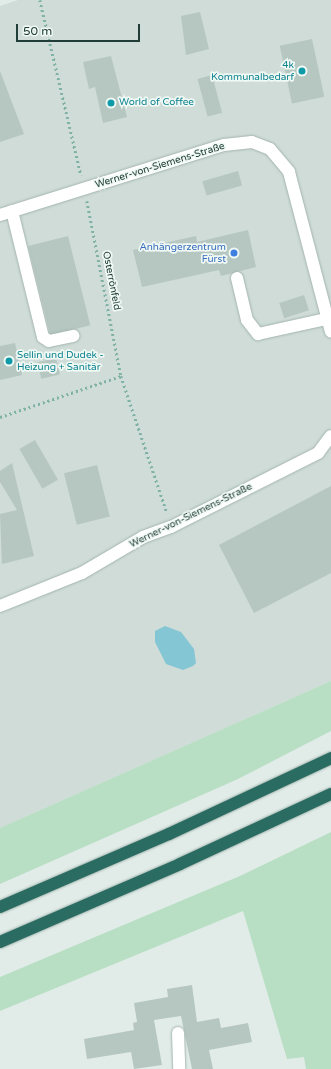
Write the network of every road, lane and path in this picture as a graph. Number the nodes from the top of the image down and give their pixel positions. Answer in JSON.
{"nodes":[{"id":1,"x":40,"y":0,"type":"edge"},
{"id":2,"x":84,"y":190,"type":"junction"},
{"id":3,"x":12,"y":211,"type":"junction"},
{"id":4,"x":0,"y":215,"type":"edge"},
{"id":5,"x":237,"y":278,"type":"dead end"},
{"id":6,"x":329,"y":318,"type":"edge"},
{"id":7,"x":331,"y":332,"type":"edge"},
{"id":8,"x":73,"y":336,"type":"dead end"},
{"id":9,"x":121,"y":376,"type":"junction"},
{"id":10,"x":0,"y":418,"type":"edge"},
{"id":11,"x":331,"y":436,"type":"edge"},
{"id":12,"x":171,"y":527,"type":"junction"},
{"id":13,"x":0,"y":606,"type":"edge"},
{"id":14,"x":331,"y":758,"type":"edge"},
{"id":15,"x":331,"y":794,"type":"edge"},
{"id":16,"x":0,"y":907,"type":"edge"},
{"id":17,"x":0,"y":942,"type":"edge"},
{"id":18,"x":178,"y":1032,"type":"dead end"},
{"id":19,"x":179,"y":1069,"type":"edge"}],
"edges":[{"from":1,"to":2,"type":"path","name":"Osterrönfeld"},
{"from":2,"to":3,"type":"street","name":"Werner-von-Siemens-Straße"},
{"from":2,"to":6,"type":"street","name":"Werner-von-Siemens-Straße"},
{"from":2,"to":9,"type":"path","name":"Osterrönfeld"},
{"from":3,"to":4,"type":"street","name":"Werner-von-Siemens-Straße"},
{"from":3,"to":8,"type":"street"},
{"from":5,"to":6,"type":"street"},
{"from":6,"to":7,"type":"street","name":"Werner-von-Siemens-Straße"},
{"from":9,"to":10,"type":"path"},
{"from":9,"to":12,"type":"path","name":"Osterrönfeld"},
{"from":11,"to":12,"type":"street","name":"Werner-von-Siemens-Straße"},
{"from":12,"to":13,"type":"street","name":"Werner-von-Siemens-Straße"},
{"from":14,"to":16,"type":"highway"},
{"from":15,"to":17,"type":"highway"},
{"from":18,"to":19,"type":"street"}]}
